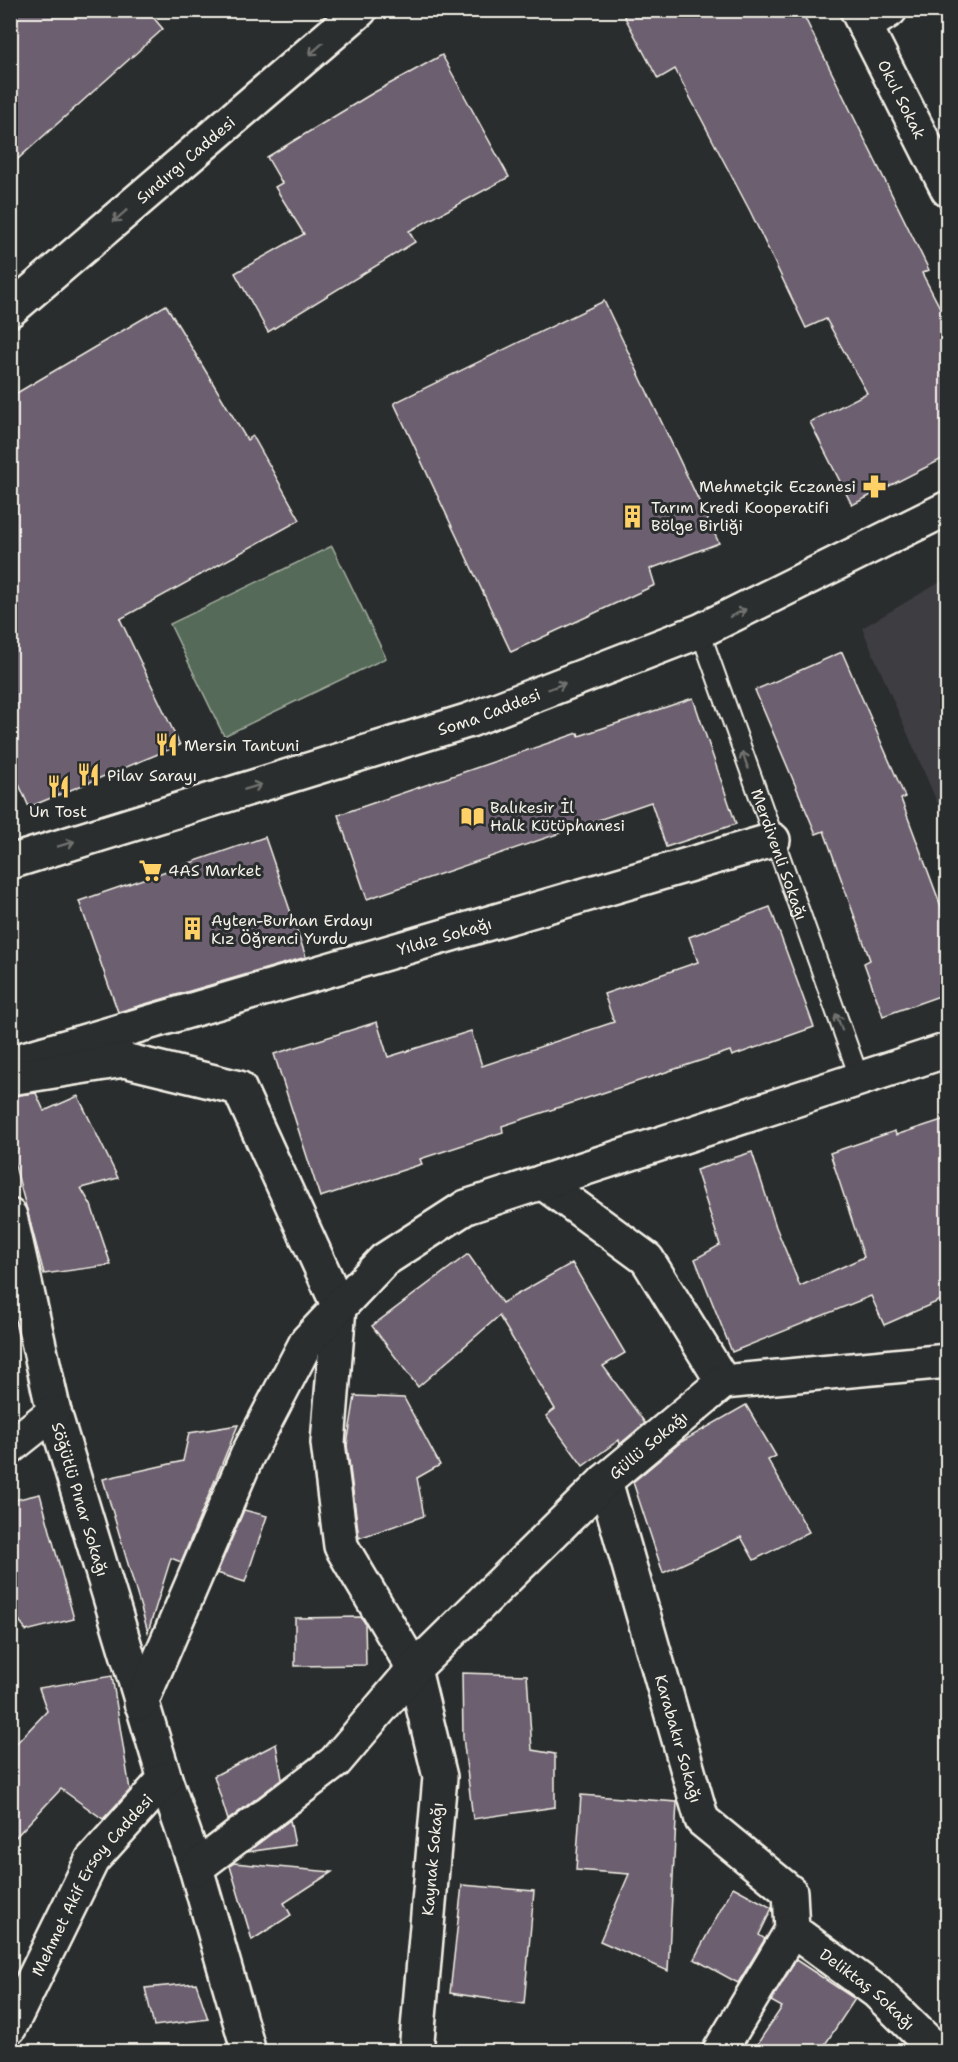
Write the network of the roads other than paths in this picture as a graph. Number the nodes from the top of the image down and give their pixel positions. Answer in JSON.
{"nodes":[{"id":1,"x":360,"y":10,"type":"edge"},
{"id":2,"x":871,"y":16,"type":"edge"},
{"id":3,"x":948,"y":189,"type":"edge"},
{"id":4,"x":10,"y":310,"type":"edge"},
{"id":5,"x":948,"y":508,"type":"edge"},
{"id":6,"x":700,"y":631,"type":"junction"},
{"id":7,"x":773,"y":840,"type":"junction"},
{"id":8,"x":10,"y":862,"type":"edge"},
{"id":9,"x":948,"y":1050,"type":"edge"},
{"id":10,"x":10,"y":1063,"type":"edge"},
{"id":11,"x":859,"y":1077,"type":"junction"},
{"id":12,"x":10,"y":1078,"type":"edge"},
{"id":13,"x":542,"y":1182,"type":"junction"},
{"id":14,"x":10,"y":1216,"type":"edge"},
{"id":15,"x":339,"y":1307,"type":"junction"},
{"id":16,"x":948,"y":1361,"type":"edge"},
{"id":17,"x":723,"y":1382,"type":"junction"},
{"id":18,"x":54,"y":1412,"type":"junction"},
{"id":19,"x":10,"y":1447,"type":"edge"},
{"id":20,"x":604,"y":1481,"type":"junction"},
{"id":21,"x":414,"y":1669,"type":"junction"},
{"id":22,"x":141,"y":1703,"type":"junction"},
{"id":23,"x":165,"y":1779,"type":"junction"},
{"id":24,"x":196,"y":1868,"type":"junction"},
{"id":25,"x":792,"y":1930,"type":"junction"},
{"id":26,"x":10,"y":2027,"type":"edge"},
{"id":27,"x":412,"y":2046,"type":"edge"},
{"id":28,"x":249,"y":2052,"type":"edge"},
{"id":29,"x":719,"y":2052,"type":"edge"},
{"id":30,"x":938,"y":2052,"type":"edge"}],
"edges":[{"from":1,"to":4,"type":"street","name":"Sındırgı Caddesi","one_way":true},
{"from":2,"to":3,"type":"street","name":"Okul Sokak"},
{"from":6,"to":5,"type":"street","name":"Soma Caddesi","one_way":true},
{"from":7,"to":6,"type":"lane","name":"Merdivenli Sokağı","one_way":true},
{"from":8,"to":6,"type":"street","name":"Soma Caddesi","one_way":true},
{"from":7,"to":10,"type":"street","name":"Yıldız Sokağı"},
{"from":11,"to":7,"type":"lane","name":"Merdivenli Sokağı","one_way":true},
{"from":9,"to":11,"type":"street"},
{"from":11,"to":13,"type":"street"},
{"from":12,"to":15,"type":"street"},
{"from":13,"to":15,"type":"street"},
{"from":13,"to":17,"type":"street"},
{"from":14,"to":18,"type":"street","name":"Söğütlü Pınar Sokağı"},
{"from":15,"to":21,"type":"street","name":"Kaynak Sokağı"},
{"from":15,"to":22,"type":"street"},
{"from":16,"to":17,"type":"street"},
{"from":17,"to":20,"type":"street","name":"Güllü Sokağı"},
{"from":18,"to":19,"type":"street"},
{"from":18,"to":22,"type":"street","name":"Söğütlü Pınar Sokağı"},
{"from":20,"to":21,"type":"street","name":"Güllü Sokağı"},
{"from":20,"to":25,"type":"street","name":"Karabakır Sokağı"},
{"from":21,"to":24,"type":"street","name":"Güllü Sokağı"},
{"from":21,"to":27,"type":"street","name":"Kaynak Sokağı"},
{"from":22,"to":23,"type":"street","name":"Söğütlü Pınar Sokağı"},
{"from":23,"to":24,"type":"street","name":"Söğütlü Pınar Sokağı"},
{"from":23,"to":26,"type":"street","name":"Mehmet Akif Ersoy Caddesi"},
{"from":24,"to":28,"type":"street","name":"Söğütlü Pınar Sokağı"},
{"from":25,"to":29,"type":"street"},
{"from":25,"to":30,"type":"street","name":"Deliktaş Sokağı"}]}
